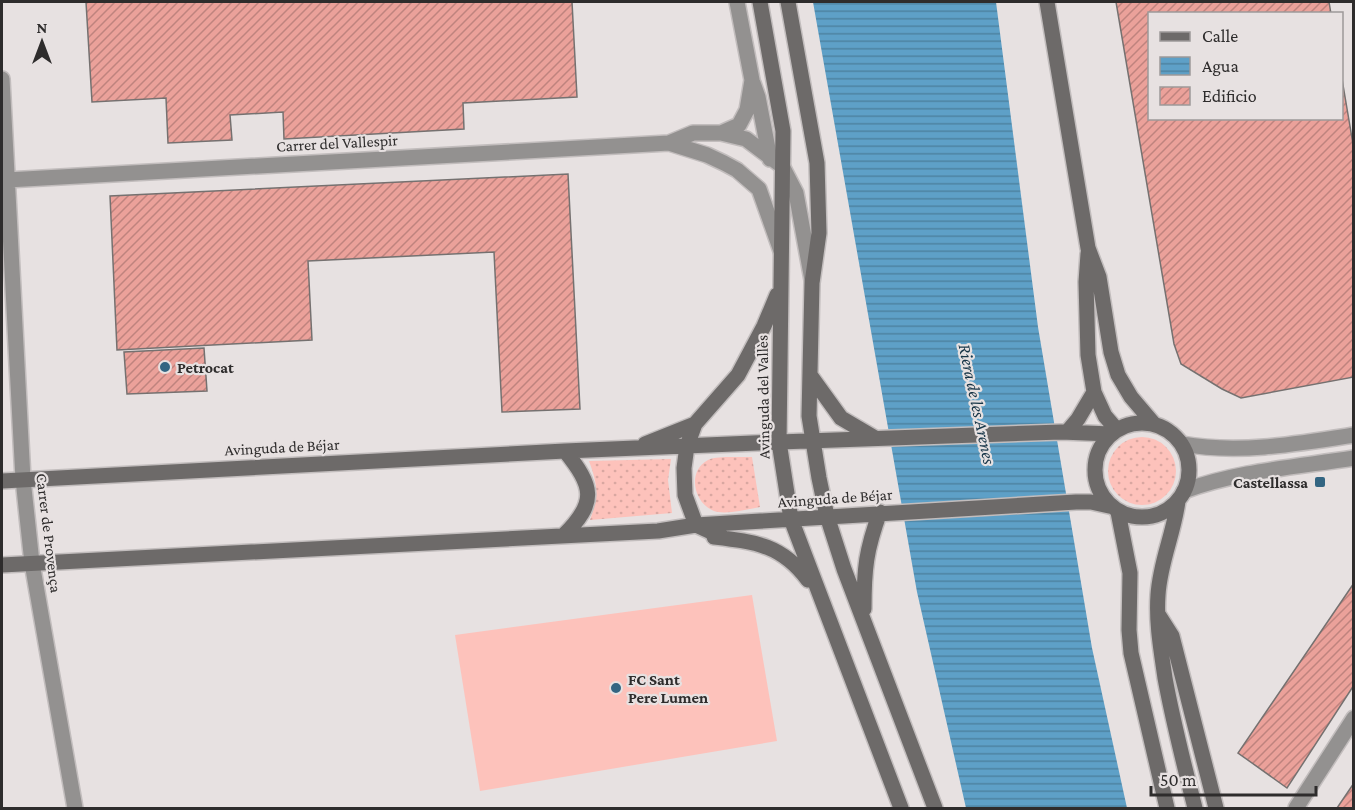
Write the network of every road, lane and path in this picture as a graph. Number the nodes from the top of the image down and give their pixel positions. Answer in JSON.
{"nodes":[{"id":1,"x":737,"y":2,"type":"edge"},
{"id":2,"x":760,"y":2,"type":"edge"},
{"id":3,"x":788,"y":2,"type":"edge"},
{"id":4,"x":1047,"y":2,"type":"edge"},
{"id":5,"x":2,"y":79,"type":"edge"},
{"id":6,"x":752,"y":80,"type":"junction"},
{"id":7,"x":721,"y":133,"type":"junction"},
{"id":8,"x":669,"y":143,"type":"junction"},
{"id":9,"x":769,"y":154,"type":"junction"},
{"id":10,"x":783,"y":166,"type":"junction"},
{"id":11,"x":7,"y":180,"type":"junction"},
{"id":12,"x":781,"y":196,"type":"junction"},
{"id":13,"x":1088,"y":248,"type":"junction"},
{"id":14,"x":783,"y":255,"type":"junction"},
{"id":15,"x":812,"y":283,"type":"junction"},
{"id":16,"x":780,"y":287,"type":"junction"},
{"id":17,"x":810,"y":375,"type":"junction"},
{"id":18,"x":1094,"y":392,"type":"junction"},
{"id":19,"x":695,"y":424,"type":"junction"},
{"id":20,"x":1154,"y":424,"type":"junction"},
{"id":21,"x":1064,"y":432,"type":"junction"},
{"id":22,"x":1114,"y":432,"type":"junction"},
{"id":23,"x":1353,"y":435,"type":"edge"},
{"id":24,"x":878,"y":439,"type":"junction"},
{"id":25,"x":813,"y":441,"type":"junction"},
{"id":26,"x":779,"y":442,"type":"junction"},
{"id":27,"x":1182,"y":444,"type":"junction"},
{"id":28,"x":687,"y":446,"type":"junction"},
{"id":29,"x":636,"y":448,"type":"junction"},
{"id":30,"x":565,"y":451,"type":"junction"},
{"id":31,"x":1353,"y":458,"type":"edge"},
{"id":32,"x":23,"y":479,"type":"junction"},
{"id":33,"x":2,"y":481,"type":"edge"},
{"id":34,"x":1181,"y":496,"type":"junction"},
{"id":35,"x":1114,"y":509,"type":"junction"},
{"id":36,"x":880,"y":512,"type":"junction"},
{"id":37,"x":827,"y":516,"type":"junction"},
{"id":38,"x":791,"y":519,"type":"junction"},
{"id":39,"x":696,"y":525,"type":"junction"},
{"id":40,"x":658,"y":531,"type":"junction"},
{"id":41,"x":563,"y":536,"type":"junction"},
{"id":42,"x":724,"y":538,"type":"junction"},
{"id":43,"x":32,"y":563,"type":"junction"},
{"id":44,"x":2,"y":565,"type":"edge"},
{"id":45,"x":818,"y":593,"type":"junction"},
{"id":46,"x":1157,"y":613,"type":"junction"},
{"id":47,"x":864,"y":620,"type":"junction"},
{"id":48,"x":1353,"y":718,"type":"edge"},
{"id":49,"x":75,"y":808,"type":"edge"},
{"id":50,"x":901,"y":808,"type":"edge"},
{"id":51,"x":934,"y":808,"type":"edge"},
{"id":52,"x":1167,"y":808,"type":"edge"},
{"id":53,"x":1195,"y":808,"type":"edge"},
{"id":54,"x":1216,"y":808,"type":"edge"},
{"id":55,"x":1296,"y":808,"type":"edge"}],
"edges":[{"from":1,"to":6,"type":"street","name":"Avinguda del Vallès"},
{"from":2,"to":10,"type":"main road","name":"Avinguda del Vallès"},
{"from":3,"to":15,"type":"main road"},
{"from":4,"to":13,"type":"main road"},
{"from":5,"to":11,"type":"street","name":"Carrer de Provença"},
{"from":6,"to":7,"type":"street","name":"Avinguda del Vallès"},
{"from":6,"to":9,"type":"street","name":"Avinguda del Vallès"},
{"from":7,"to":8,"type":"street"},
{"from":7,"to":9,"type":"street"},
{"from":8,"to":11,"type":"street","name":"Carrer del Vallespir"},
{"from":8,"to":14,"type":"street"},
{"from":9,"to":10,"type":"street"},
{"from":9,"to":12,"type":"street","name":"Avinguda del Vallès"},
{"from":10,"to":12,"type":"main road","name":"Avinguda del Vallès"},
{"from":10,"to":15,"type":"street"},
{"from":11,"to":32,"type":"street","name":"Carrer de Provença"},
{"from":12,"to":14,"type":"main road","name":"Avinguda del Vallès"},
{"from":13,"to":18,"type":"main road"},
{"from":13,"to":20,"type":"main road"},
{"from":14,"to":16,"type":"main road","name":"Avinguda del Vallès"},
{"from":15,"to":17,"type":"main road"},
{"from":16,"to":19,"type":"main road"},
{"from":16,"to":26,"type":"main road","name":"Avinguda del Vallès"},
{"from":17,"to":24,"type":"main road"},
{"from":17,"to":25,"type":"main road"},
{"from":18,"to":21,"type":"main road"},
{"from":18,"to":22,"type":"main road"},
{"from":19,"to":28,"type":"main road"},
{"from":19,"to":29,"type":"main road"},
{"from":20,"to":22,"type":"main road"},
{"from":20,"to":27,"type":"main road"},
{"from":21,"to":22,"type":"main road","name":"Avinguda de Béjar"},
{"from":21,"to":24,"type":"main road","name":"Avinguda de Béjar"},
{"from":22,"to":35,"type":"main road"},
{"from":23,"to":27,"type":"street"},
{"from":24,"to":25,"type":"main road","name":"Avinguda de Béjar"},
{"from":25,"to":26,"type":"main road","name":"Avinguda de Béjar"},
{"from":25,"to":37,"type":"main road"},
{"from":26,"to":28,"type":"main road","name":"Avinguda de Béjar"},
{"from":26,"to":38,"type":"main road","name":"Avinguda del Vallès"},
{"from":27,"to":34,"type":"main road"},
{"from":28,"to":29,"type":"main road","name":"Avinguda de Béjar"},
{"from":28,"to":39,"type":"main road"},
{"from":29,"to":30,"type":"main road","name":"Avinguda de Béjar"},
{"from":30,"to":32,"type":"main road","name":"Avinguda de Béjar"},
{"from":30,"to":41,"type":"main road"},
{"from":31,"to":34,"type":"street"},
{"from":32,"to":33,"type":"main road","name":"Avinguda de Béjar"},
{"from":32,"to":43,"type":"street","name":"Carrer de Provença"},
{"from":34,"to":35,"type":"main road"},
{"from":34,"to":46,"type":"main road"},
{"from":35,"to":36,"type":"main road","name":"Avinguda de Béjar"},
{"from":35,"to":52,"type":"main road"},
{"from":36,"to":37,"type":"main road","name":"Avinguda de Béjar"},
{"from":36,"to":47,"type":"main road"},
{"from":37,"to":38,"type":"main road","name":"Avinguda de Béjar"},
{"from":37,"to":47,"type":"main road"},
{"from":38,"to":39,"type":"main road","name":"Avinguda de Béjar"},
{"from":38,"to":45,"type":"main road","name":"Avinguda del Vallès"},
{"from":39,"to":40,"type":"main road","name":"Avinguda de Béjar"},
{"from":39,"to":42,"type":"main road"},
{"from":40,"to":41,"type":"main road","name":"Avinguda de Béjar"},
{"from":40,"to":42,"type":"main road","name":"Avinguda del Vallès"},
{"from":41,"to":43,"type":"main road","name":"Avinguda de Béjar"},
{"from":42,"to":45,"type":"main road","name":"Avinguda del Vallès"},
{"from":43,"to":44,"type":"main road","name":"Avinguda de Béjar"},
{"from":43,"to":49,"type":"street","name":"Carrer de Provença"},
{"from":45,"to":50,"type":"main road","name":"Avinguda del Vallès"},
{"from":46,"to":53,"type":"main road"},
{"from":46,"to":54,"type":"main road"},
{"from":47,"to":51,"type":"main road"},
{"from":48,"to":55,"type":"street"}]}
